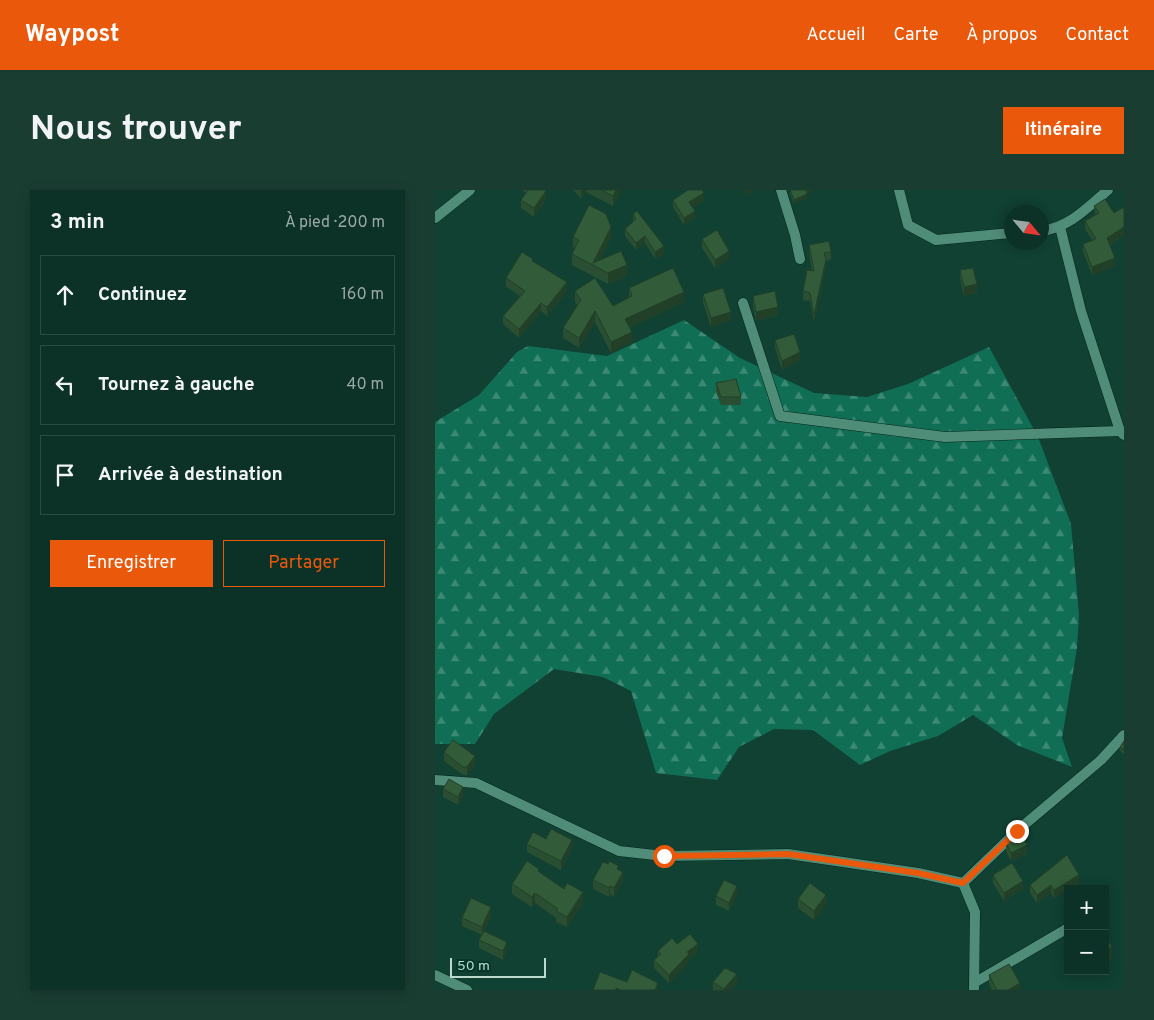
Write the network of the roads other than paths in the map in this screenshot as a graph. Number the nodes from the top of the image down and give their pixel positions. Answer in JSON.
{"nodes":[{"id":1,"x":470,"y":190,"type":"edge"},
{"id":2,"x":781,"y":190,"type":"edge"},
{"id":3,"x":899,"y":190,"type":"edge"},
{"id":4,"x":1109,"y":190,"type":"edge"},
{"id":5,"x":435,"y":218,"type":"edge"},
{"id":6,"x":1060,"y":227,"type":"junction"},
{"id":7,"x":1049,"y":229,"type":"edge"},
{"id":8,"x":1004,"y":234,"type":"edge"},
{"id":9,"x":800,"y":259,"type":"dead end"},
{"id":10,"x":743,"y":302,"type":"dead end"},
{"id":11,"x":1122,"y":433,"type":"edge"},
{"id":12,"x":1124,"y":736,"type":"edge"},
{"id":13,"x":435,"y":780,"type":"edge"},
{"id":14,"x":963,"y":883,"type":"junction"},
{"id":15,"x":1065,"y":930,"type":"edge"},
{"id":16,"x":435,"y":975,"type":"edge"},
{"id":17,"x":974,"y":987,"type":"edge"},
{"id":18,"x":467,"y":990,"type":"edge"}],
"edges":[{"from":1,"to":5,"type":"street"},
{"from":2,"to":9,"type":"street"},
{"from":3,"to":8,"type":"street"},
{"from":4,"to":6,"type":"street"},
{"from":6,"to":7,"type":"street"},
{"from":6,"to":11,"type":"street"},
{"from":10,"to":11,"type":"street"},
{"from":12,"to":14,"type":"street"},
{"from":13,"to":14,"type":"street"},
{"from":14,"to":17,"type":"street"},
{"from":15,"to":17,"type":"street"},
{"from":16,"to":18,"type":"street"}]}
